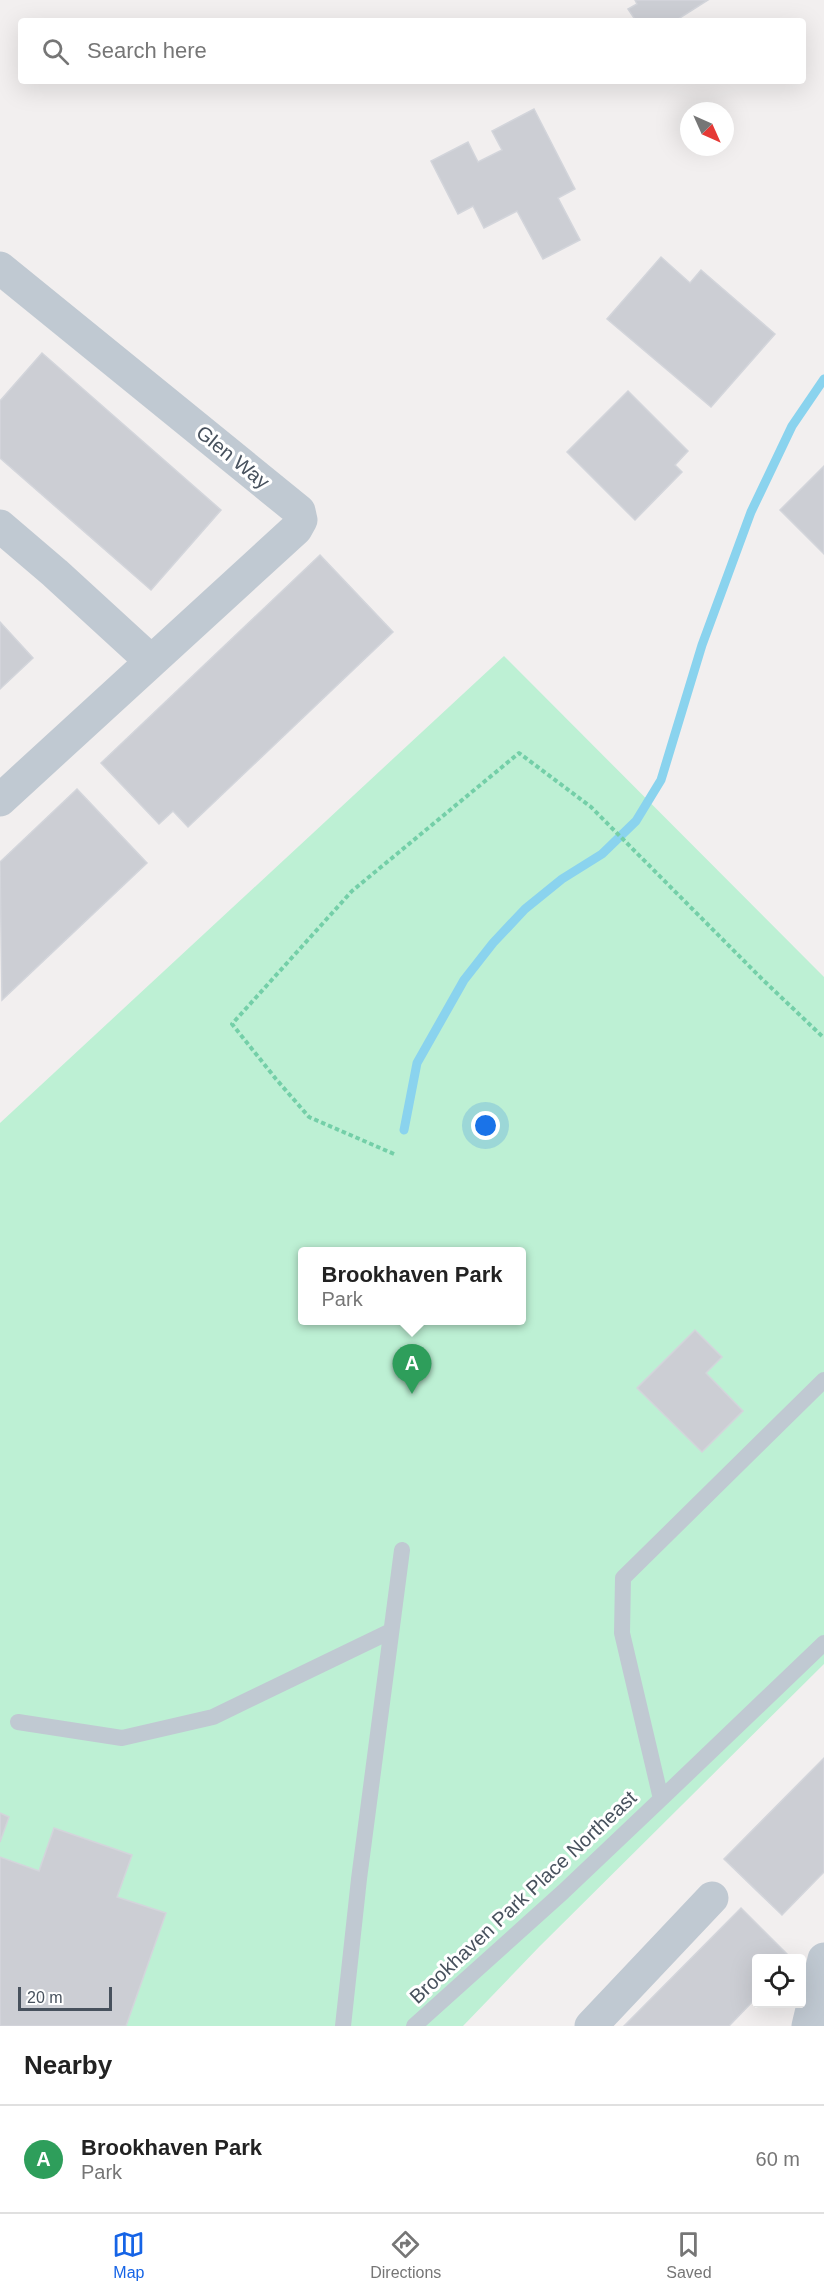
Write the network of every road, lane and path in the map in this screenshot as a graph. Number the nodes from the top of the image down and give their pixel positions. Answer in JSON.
{"nodes":[{"id":1,"x":0,"y":268,"type":"edge"},
{"id":2,"x":0,"y":526,"type":"edge"},
{"id":3,"x":151,"y":661,"type":"junction"},
{"id":4,"x":0,"y":800,"type":"edge"},
{"id":5,"x":824,"y":1038,"type":"edge"},
{"id":6,"x":394,"y":1154,"type":"dead end"},
{"id":7,"x":824,"y":1380,"type":"edge"},
{"id":8,"x":402,"y":1550,"type":"dead end"},
{"id":9,"x":391,"y":1632,"type":"junction"},
{"id":10,"x":824,"y":1643,"type":"edge"},
{"id":11,"x":18,"y":1722,"type":"dead end"},
{"id":12,"x":661,"y":1799,"type":"junction"},
{"id":13,"x":712,"y":1898,"type":"dead end"},
{"id":14,"x":824,"y":1959,"type":"edge"},
{"id":15,"x":343,"y":2026,"type":"edge"},
{"id":16,"x":414,"y":2026,"type":"edge"},
{"id":17,"x":591,"y":2026,"type":"edge"},
{"id":18,"x":808,"y":2026,"type":"edge"}],
"edges":[{"from":1,"to":3,"type":"street","name":"Glen Way"},
{"from":2,"to":3,"type":"street"},
{"from":3,"to":4,"type":"street","name":"Glen Way"},
{"from":5,"to":6,"type":"path"},
{"from":7,"to":12,"type":"lane","name":"Brookhaven Park Place Northeast"},
{"from":8,"to":9,"type":"lane"},
{"from":9,"to":11,"type":"lane"},
{"from":9,"to":15,"type":"lane"},
{"from":10,"to":12,"type":"lane","name":"Brookhaven Park Place Northeast"},
{"from":12,"to":16,"type":"lane","name":"Brookhaven Park Place Northeast"},
{"from":13,"to":17,"type":"street"},
{"from":14,"to":18,"type":"street"}]}
